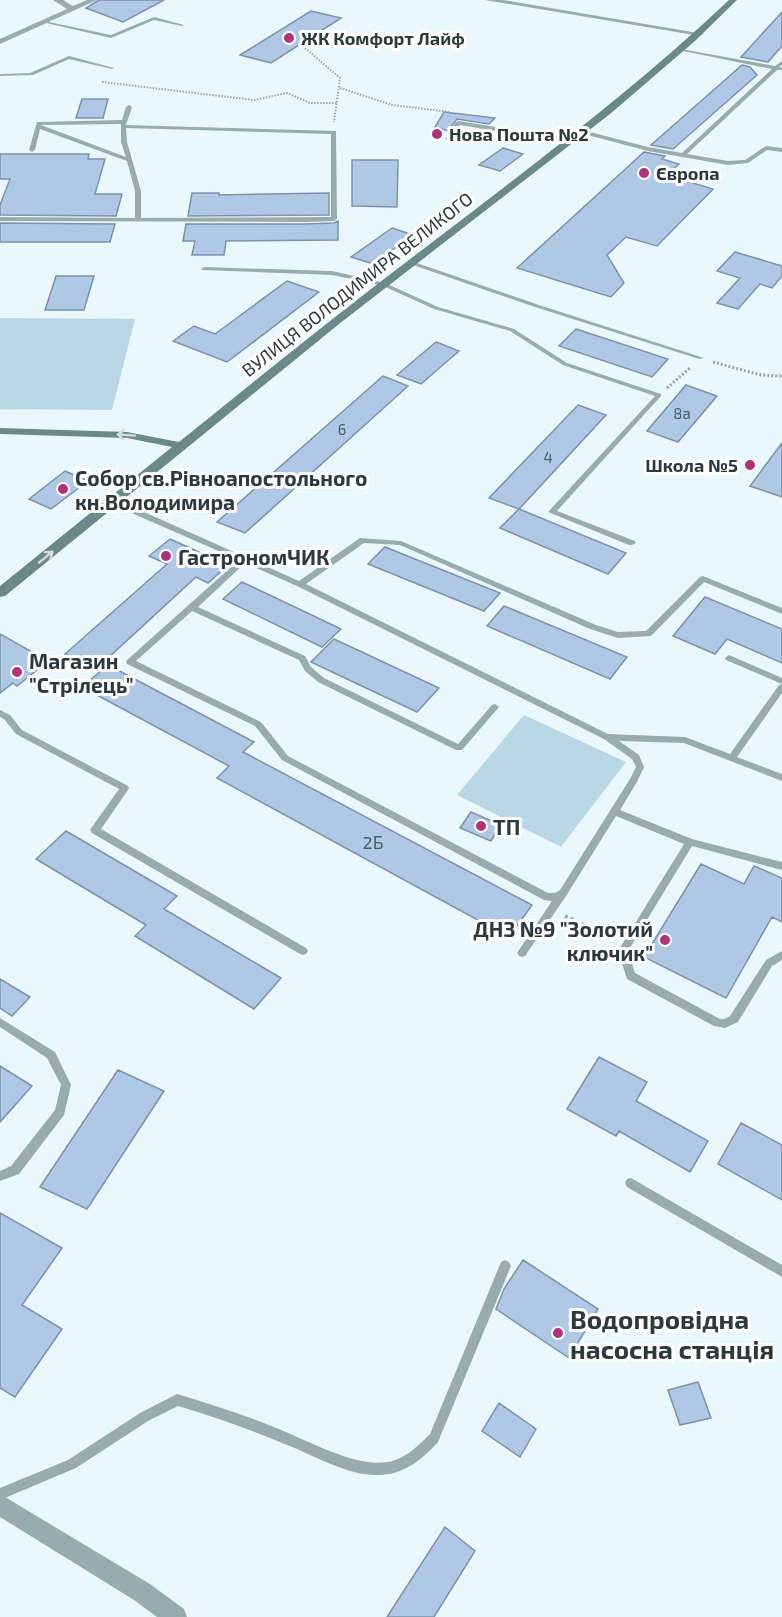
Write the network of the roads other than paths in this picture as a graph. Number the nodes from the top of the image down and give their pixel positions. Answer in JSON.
{"nodes":[{"id":1,"x":57,"y":0,"type":"edge"},
{"id":2,"x":93,"y":0,"type":"edge"},
{"id":3,"x":489,"y":0,"type":"edge"},
{"id":4,"x":733,"y":0,"type":"edge"},
{"id":5,"x":533,"y":3,"type":"edge"},
{"id":6,"x":73,"y":9,"type":"junction"},
{"id":7,"x":44,"y":22,"type":"junction"},
{"id":8,"x":182,"y":25,"type":"dead end"},
{"id":9,"x":700,"y":34,"type":"junction"},
{"id":10,"x":0,"y":42,"type":"edge"},
{"id":11,"x":683,"y":50,"type":"junction"},
{"id":12,"x":782,"y":62,"type":"edge"},
{"id":13,"x":112,"y":68,"type":"dead end"},
{"id":14,"x":779,"y":69,"type":"edge"},
{"id":15,"x":0,"y":75,"type":"edge"},
{"id":16,"x":129,"y":107,"type":"dead end"},
{"id":17,"x":123,"y":124,"type":"junction"},
{"id":18,"x":38,"y":126,"type":"junction"},
{"id":19,"x":582,"y":132,"type":"junction"},
{"id":20,"x":449,"y":139,"type":"dead end"},
{"id":21,"x":570,"y":141,"type":"junction"},
{"id":22,"x":32,"y":150,"type":"dead end"},
{"id":23,"x":782,"y":150,"type":"edge"},
{"id":24,"x":682,"y":156,"type":"junction"},
{"id":25,"x":129,"y":160,"type":"junction"},
{"id":26,"x":0,"y":219,"type":"edge"},
{"id":27,"x":138,"y":219,"type":"junction"},
{"id":28,"x":411,"y":262,"type":"junction"},
{"id":29,"x":204,"y":269,"type":"dead end"},
{"id":30,"x":383,"y":284,"type":"junction"},
{"id":31,"x":701,"y":358,"type":"road end"},
{"id":32,"x":0,"y":431,"type":"edge"},
{"id":33,"x":183,"y":446,"type":"junction"},
{"id":34,"x":114,"y":502,"type":"junction"},
{"id":35,"x":632,"y":543,"type":"dead end"},
{"id":36,"x":246,"y":559,"type":"junction"},
{"id":37,"x":300,"y":584,"type":"junction"},
{"id":38,"x":0,"y":593,"type":"edge"},
{"id":39,"x":192,"y":608,"type":"junction"},
{"id":40,"x":782,"y":611,"type":"edge"},
{"id":41,"x":729,"y":658,"type":"dead end"},
{"id":42,"x":782,"y":681,"type":"edge"},
{"id":43,"x":782,"y":687,"type":"edge"},
{"id":44,"x":495,"y":707,"type":"dead end"},
{"id":45,"x":0,"y":713,"type":"edge"},
{"id":46,"x":607,"y":737,"type":"junction"},
{"id":47,"x":732,"y":758,"type":"junction"},
{"id":48,"x":782,"y":778,"type":"edge"},
{"id":49,"x":614,"y":812,"type":"junction"},
{"id":50,"x":690,"y":842,"type":"junction"},
{"id":51,"x":782,"y":866,"type":"edge"},
{"id":52,"x":563,"y":893,"type":"junction"},
{"id":53,"x":303,"y":951,"type":"dead end"},
{"id":54,"x":522,"y":953,"type":"dead end"},
{"id":55,"x":782,"y":954,"type":"edge"},
{"id":56,"x":0,"y":1022,"type":"edge"},
{"id":57,"x":0,"y":1176,"type":"edge"},
{"id":58,"x":631,"y":1183,"type":"dead end"},
{"id":59,"x":505,"y":1266,"type":"dead end"},
{"id":60,"x":782,"y":1271,"type":"edge"},
{"id":61,"x":0,"y":1494,"type":"edge"},
{"id":62,"x":0,"y":1505,"type":"edge"},
{"id":63,"x":176,"y":1617,"type":"edge"}],
"edges":[{"from":1,"to":6,"type":"street"},
{"from":2,"to":6,"type":"street"},
{"from":3,"to":5,"type":"street"},
{"from":4,"to":9,"type":"main road","name":"ВУЛИЦЯ ВОЛОДИМИРА ВЕЛИКОГО"},
{"from":5,"to":9,"type":"street"},
{"from":6,"to":7,"type":"street"},
{"from":7,"to":8,"type":"lane"},
{"from":7,"to":10,"type":"street"},
{"from":9,"to":11,"type":"main road","name":"ВУЛИЦЯ ВОЛОДИМИРА ВЕЛИКОГО"},
{"from":11,"to":14,"type":"lane"},
{"from":11,"to":19,"type":"main road","name":"ВУЛИЦЯ ВОЛОДИМИРА ВЕЛИКОГО"},
{"from":12,"to":14,"type":"lane"},
{"from":13,"to":15,"type":"lane"},
{"from":14,"to":24,"type":"lane"},
{"from":16,"to":17,"type":"lane"},
{"from":17,"to":18,"type":"lane"},
{"from":17,"to":25,"type":"lane"},
{"from":17,"to":27,"type":"lane"},
{"from":18,"to":22,"type":"lane"},
{"from":18,"to":25,"type":"lane"},
{"from":19,"to":21,"type":"main road","name":"ВУЛИЦЯ ВОЛОДИМИРА ВЕЛИКОГО"},
{"from":19,"to":24,"type":"lane"},
{"from":20,"to":21,"type":"lane"},
{"from":21,"to":28,"type":"main road","name":"ВУЛИЦЯ ВОЛОДИМИРА ВЕЛИКОГО"},
{"from":23,"to":24,"type":"lane"},
{"from":25,"to":27,"type":"lane"},
{"from":26,"to":27,"type":"lane"},
{"from":28,"to":30,"type":"main road","name":"ВУЛИЦЯ ВОЛОДИМИРА ВЕЛИКОГО"},
{"from":28,"to":31,"type":"lane"},
{"from":29,"to":30,"type":"lane"},
{"from":30,"to":33,"type":"main road","name":"ВУЛИЦЯ ВОЛОДИМИРА ВЕЛИКОГО"},
{"from":30,"to":35,"type":"lane"},
{"from":33,"to":32,"type":"main road","one_way":true},
{"from":33,"to":34,"type":"main road","name":"ВУЛИЦЯ ВОЛОДИМИРА ВЕЛИКОГО"},
{"from":34,"to":36,"type":"lane"},
{"from":38,"to":34,"type":"main road","name":"ВУЛИЦЯ ВОЛОДИМИРА ВЕЛИКОГО","one_way":true},
{"from":36,"to":37,"type":"lane"},
{"from":36,"to":39,"type":"lane"},
{"from":37,"to":40,"type":"lane"},
{"from":37,"to":46,"type":"lane"},
{"from":39,"to":44,"type":"lane"},
{"from":39,"to":52,"type":"lane"},
{"from":41,"to":42,"type":"lane"},
{"from":43,"to":47,"type":"lane"},
{"from":45,"to":53,"type":"lane"},
{"from":46,"to":47,"type":"lane"},
{"from":46,"to":49,"type":"lane"},
{"from":47,"to":48,"type":"lane"},
{"from":49,"to":50,"type":"lane"},
{"from":49,"to":52,"type":"lane"},
{"from":50,"to":51,"type":"lane"},
{"from":50,"to":55,"type":"lane"},
{"from":52,"to":54,"type":"lane"},
{"from":56,"to":57,"type":"lane"},
{"from":58,"to":60,"type":"lane"},
{"from":59,"to":61,"type":"lane"},
{"from":62,"to":63,"type":"street"}]}
